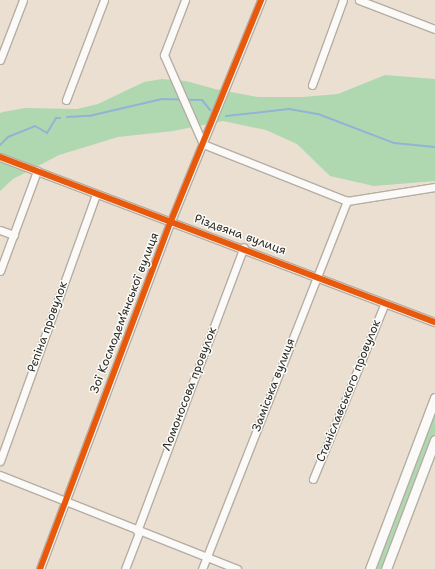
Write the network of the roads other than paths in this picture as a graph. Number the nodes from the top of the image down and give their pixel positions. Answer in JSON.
{"nodes":[{"id":1,"x":23,"y":0,"type":"edge"},
{"id":2,"x":104,"y":0,"type":"edge"},
{"id":3,"x":185,"y":0,"type":"edge"},
{"id":4,"x":261,"y":0,"type":"edge"},
{"id":5,"x":343,"y":0,"type":"edge"},
{"id":6,"x":359,"y":0,"type":"edge"},
{"id":7,"x":435,"y":29,"type":"edge"},
{"id":8,"x":0,"y":60,"type":"edge"},
{"id":9,"x":312,"y":85,"type":"dead end"},
{"id":10,"x":66,"y":100,"type":"dead end"},
{"id":11,"x":203,"y":144,"type":"junction"},
{"id":12,"x":0,"y":157,"type":"edge"},
{"id":13,"x":37,"y":171,"type":"junction"},
{"id":14,"x":435,"y":187,"type":"edge"},
{"id":15,"x":96,"y":194,"type":"junction"},
{"id":16,"x":347,"y":201,"type":"junction"},
{"id":17,"x":171,"y":221,"type":"junction"},
{"id":18,"x":0,"y":230,"type":"edge"},
{"id":19,"x":14,"y":234,"type":"junction"},
{"id":20,"x":244,"y":247,"type":"junction"},
{"id":21,"x":0,"y":271,"type":"edge"},
{"id":22,"x":316,"y":275,"type":"junction"},
{"id":23,"x":385,"y":303,"type":"junction"},
{"id":24,"x":435,"y":322,"type":"edge"},
{"id":25,"x":435,"y":398,"type":"edge"},
{"id":26,"x":435,"y":440,"type":"edge"},
{"id":27,"x":0,"y":461,"type":"edge"},
{"id":28,"x":0,"y":475,"type":"edge"},
{"id":29,"x":313,"y":478,"type":"dead end"},
{"id":30,"x":66,"y":502,"type":"junction"},
{"id":31,"x":138,"y":531,"type":"junction"},
{"id":32,"x":207,"y":558,"type":"junction"},
{"id":33,"x":40,"y":569,"type":"edge"},
{"id":34,"x":125,"y":569,"type":"edge"},
{"id":35,"x":202,"y":569,"type":"edge"},
{"id":36,"x":237,"y":569,"type":"edge"},
{"id":37,"x":370,"y":569,"type":"edge"},
{"id":38,"x":386,"y":569,"type":"edge"}],
"edges":[{"from":1,"to":8,"type":"street"},
{"from":2,"to":10,"type":"street"},
{"from":3,"to":11,"type":"street"},
{"from":4,"to":11,"type":"street","name":"Зої Космодем’янської вулиця"},
{"from":5,"to":9,"type":"street"},
{"from":6,"to":7,"type":"street"},
{"from":11,"to":16,"type":"street"},
{"from":11,"to":17,"type":"street","name":"Зої Космодем’янської вулиця"},
{"from":12,"to":13,"type":"street","name":"Різдвяна вулиця"},
{"from":13,"to":15,"type":"street","name":"Різдвяна вулиця"},
{"from":13,"to":19,"type":"street"},
{"from":14,"to":16,"type":"street"},
{"from":15,"to":17,"type":"street","name":"Різдвяна вулиця"},
{"from":15,"to":27,"type":"street","name":"Рєпіна провулок"},
{"from":16,"to":22,"type":"street","name":"Заміська вулиця"},
{"from":17,"to":20,"type":"street","name":"Різдвяна вулиця"},
{"from":17,"to":30,"type":"street","name":"Зої Космодем’янської вулиця"},
{"from":18,"to":19,"type":"street"},
{"from":19,"to":21,"type":"street"},
{"from":20,"to":22,"type":"street","name":"Різдвяна вулиця"},
{"from":20,"to":31,"type":"street","name":"Ломоносова провулок"},
{"from":22,"to":23,"type":"street","name":"Різдвяна вулиця"},
{"from":22,"to":32,"type":"street","name":"Заміська вулиця"},
{"from":23,"to":24,"type":"street","name":"Різдвяна вулиця"},
{"from":23,"to":29,"type":"street","name":"Станіславського провулок"},
{"from":25,"to":37,"type":"street"},
{"from":26,"to":38,"type":"street"},
{"from":28,"to":30,"type":"street"},
{"from":30,"to":31,"type":"street"},
{"from":30,"to":33,"type":"street","name":"Зої Космодем’янської вулиця"},
{"from":31,"to":32,"type":"street"},
{"from":31,"to":34,"type":"street","name":"Ломоносова провулок"},
{"from":32,"to":35,"type":"street","name":"Заміська вулиця"},
{"from":32,"to":36,"type":"street"}]}
